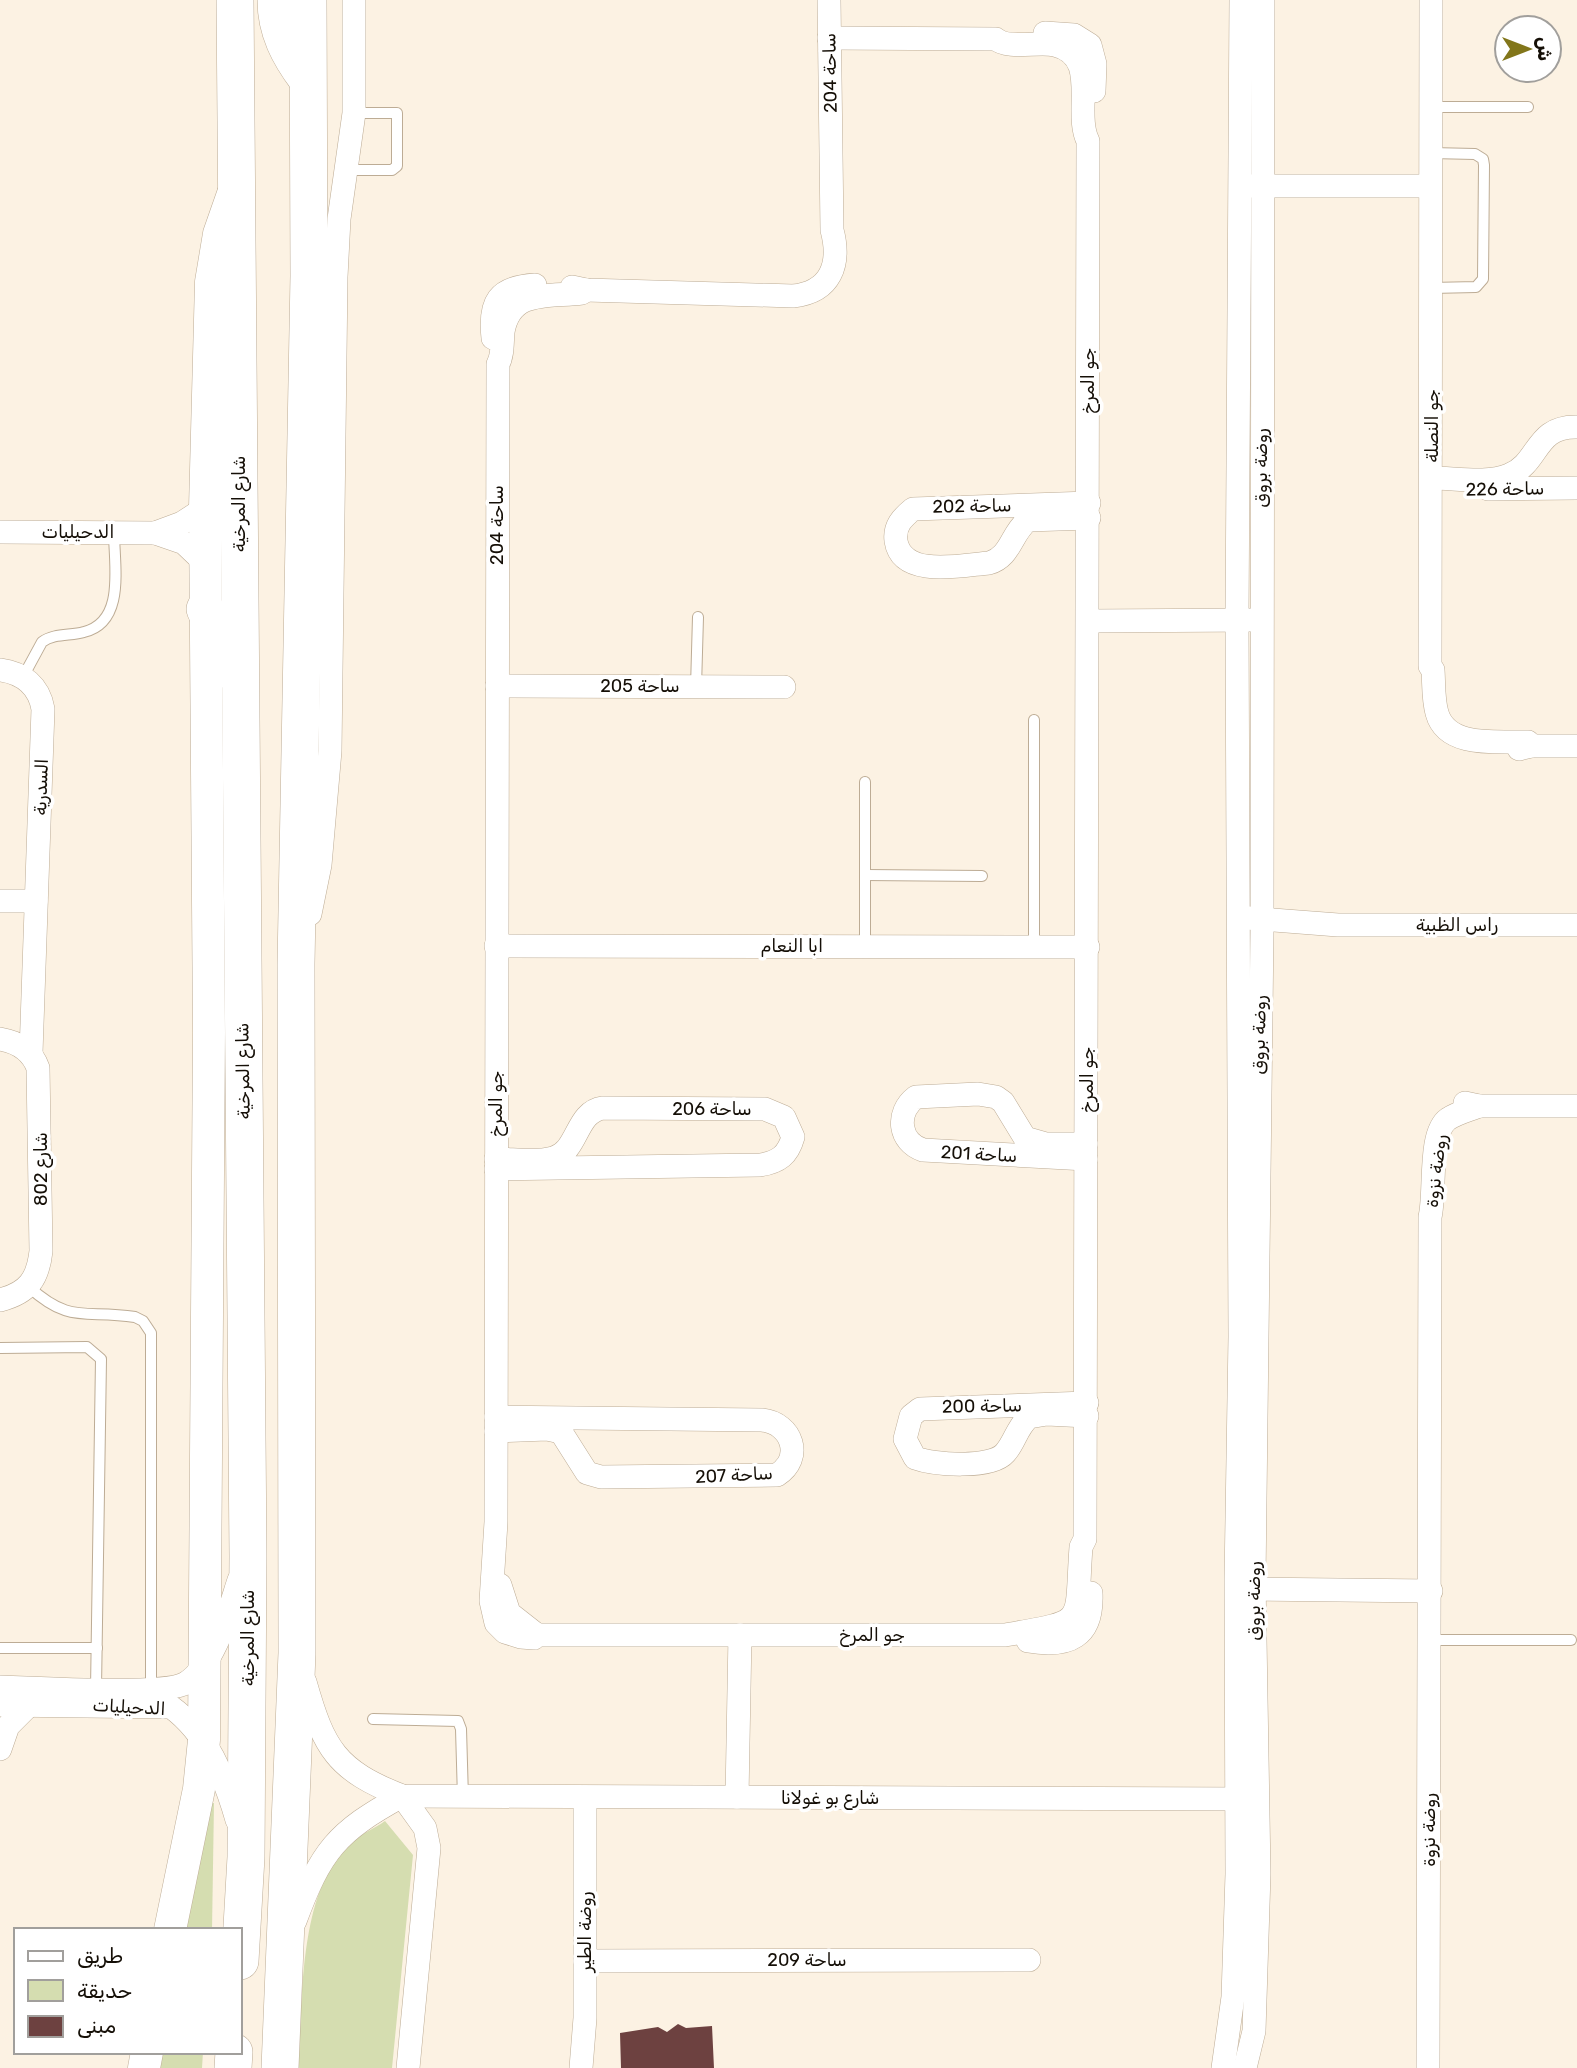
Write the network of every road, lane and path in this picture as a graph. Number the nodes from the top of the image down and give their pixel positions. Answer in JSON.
{"nodes":[{"id":1,"x":235,"y":0,"type":"edge"},
{"id":2,"x":276,"y":0,"type":"edge"},
{"id":3,"x":308,"y":0,"type":"edge"},
{"id":4,"x":354,"y":0,"type":"edge"},
{"id":5,"x":829,"y":0,"type":"edge"},
{"id":6,"x":1241,"y":0,"type":"edge"},
{"id":7,"x":1263,"y":0,"type":"edge"},
{"id":8,"x":1431,"y":0,"type":"edge"},
{"id":9,"x":829,"y":38,"type":"junction"},
{"id":10,"x":308,"y":80,"type":"junction"},
{"id":11,"x":1431,"y":107,"type":"junction"},
{"id":12,"x":1528,"y":107,"type":"dead end"},
{"id":13,"x":354,"y":113,"type":"junction"},
{"id":14,"x":1431,"y":153,"type":"junction"},
{"id":15,"x":348,"y":170,"type":"junction"},
{"id":16,"x":238,"y":180,"type":"junction"},
{"id":17,"x":1251,"y":186,"type":"junction"},
{"id":18,"x":1430,"y":186,"type":"junction"},
{"id":19,"x":1431,"y":288,"type":"junction"},
{"id":20,"x":1577,"y":426,"type":"edge"},
{"id":21,"x":1534,"y":451,"type":"junction"},
{"id":22,"x":1432,"y":484,"type":"junction"},
{"id":23,"x":1566,"y":488,"type":"edge"},
{"id":24,"x":993,"y":505,"type":"junction"},
{"id":25,"x":205,"y":508,"type":"junction"},
{"id":26,"x":1089,"y":511,"type":"junction"},
{"id":27,"x":0,"y":532,"type":"edge"},
{"id":28,"x":114,"y":532,"type":"junction"},
{"id":29,"x":155,"y":533,"type":"junction"},
{"id":30,"x":1015,"y":534,"type":"junction"},
{"id":31,"x":205,"y":564,"type":"junction"},
{"id":32,"x":205,"y":609,"type":"junction"},
{"id":33,"x":698,"y":617,"type":"dead end"},
{"id":34,"x":1249,"y":620,"type":"junction"},
{"id":35,"x":1089,"y":621,"type":"junction"},
{"id":36,"x":0,"y":670,"type":"edge"},
{"id":37,"x":23,"y":677,"type":"junction"},
{"id":38,"x":239,"y":683,"type":"junction"},
{"id":39,"x":0,"y":684,"type":"edge"},
{"id":40,"x":496,"y":686,"type":"junction"},
{"id":41,"x":696,"y":687,"type":"junction"},
{"id":42,"x":784,"y":687,"type":"dead end"},
{"id":43,"x":1034,"y":720,"type":"dead end"},
{"id":44,"x":1577,"y":746,"type":"edge"},
{"id":45,"x":865,"y":782,"type":"dead end"},
{"id":46,"x":37,"y":840,"type":"junction"},
{"id":47,"x":865,"y":875,"type":"junction"},
{"id":48,"x":982,"y":876,"type":"dead end"},
{"id":49,"x":0,"y":901,"type":"edge"},
{"id":50,"x":36,"y":901,"type":"junction"},
{"id":51,"x":1238,"y":925,"type":"junction"},
{"id":52,"x":1262,"y":925,"type":"junction"},
{"id":53,"x":1577,"y":925,"type":"edge"},
{"id":54,"x":496,"y":946,"type":"junction"},
{"id":55,"x":865,"y":946,"type":"junction"},
{"id":56,"x":1034,"y":947,"type":"junction"},
{"id":57,"x":1088,"y":947,"type":"junction"},
{"id":58,"x":296,"y":964,"type":"junction"},
{"id":59,"x":0,"y":1039,"type":"edge"},
{"id":60,"x":0,"y":1049,"type":"edge"},
{"id":61,"x":31,"y":1053,"type":"junction"},
{"id":62,"x":1577,"y":1106,"type":"edge"},
{"id":63,"x":1013,"y":1122,"type":"junction"},
{"id":64,"x":577,"y":1133,"type":"junction"},
{"id":65,"x":1086,"y":1151,"type":"junction"},
{"id":66,"x":991,"y":1154,"type":"junction"},
{"id":67,"x":496,"y":1164,"type":"junction"},
{"id":68,"x":600,"y":1168,"type":"junction"},
{"id":69,"x":0,"y":1287,"type":"edge"},
{"id":70,"x":29,"y":1287,"type":"junction"},
{"id":71,"x":0,"y":1300,"type":"edge"},
{"id":72,"x":0,"y":1348,"type":"edge"},
{"id":73,"x":993,"y":1405,"type":"junction"},
{"id":74,"x":1087,"y":1409,"type":"junction"},
{"id":75,"x":595,"y":1418,"type":"junction"},
{"id":76,"x":496,"y":1424,"type":"junction"},
{"id":77,"x":1014,"y":1437,"type":"junction"},
{"id":78,"x":575,"y":1451,"type":"junction"},
{"id":79,"x":248,"y":1556,"type":"junction"},
{"id":80,"x":1245,"y":1589,"type":"junction"},
{"id":81,"x":1431,"y":1591,"type":"junction"},
{"id":82,"x":740,"y":1635,"type":"junction"},
{"id":83,"x":1430,"y":1640,"type":"junction"},
{"id":84,"x":1571,"y":1640,"type":"dead end"},
{"id":85,"x":0,"y":1648,"type":"edge"},
{"id":86,"x":97,"y":1648,"type":"junction"},
{"id":87,"x":297,"y":1653,"type":"junction"},
{"id":88,"x":204,"y":1665,"type":"junction"},
{"id":89,"x":0,"y":1687,"type":"edge"},
{"id":90,"x":96,"y":1689,"type":"junction"},
{"id":91,"x":151,"y":1689,"type":"junction"},
{"id":92,"x":0,"y":1705,"type":"edge"},
{"id":93,"x":27,"y":1706,"type":"junction"},
{"id":94,"x":373,"y":1719,"type":"dead end"},
{"id":95,"x":204,"y":1740,"type":"junction"},
{"id":96,"x":0,"y":1749,"type":"edge"},
{"id":97,"x":402,"y":1796,"type":"junction"},
{"id":98,"x":585,"y":1797,"type":"junction"},
{"id":99,"x":737,"y":1797,"type":"junction"},
{"id":100,"x":463,"y":1798,"type":"junction"},
{"id":101,"x":1247,"y":1799,"type":"junction"},
{"id":102,"x":246,"y":1857,"type":"junction"},
{"id":103,"x":170,"y":1928,"type":"edge"},
{"id":104,"x":242,"y":1928,"type":"edge"},
{"id":105,"x":286,"y":1943,"type":"junction"},
{"id":106,"x":1029,"y":1960,"type":"dead end"},
{"id":107,"x":585,"y":1961,"type":"junction"},
{"id":108,"x":280,"y":2068,"type":"edge"},
{"id":109,"x":408,"y":2068,"type":"edge"},
{"id":110,"x":581,"y":2068,"type":"edge"},
{"id":111,"x":1223,"y":2068,"type":"edge"},
{"id":112,"x":1245,"y":2068,"type":"edge"},
{"id":113,"x":1428,"y":2068,"type":"edge"}],
"edges":[{"from":1,"to":16,"type":"highway","name":"شارع المرخية"},
{"from":2,"to":10,"type":"highway"},
{"from":3,"to":10,"type":"highway"},
{"from":4,"to":13,"type":"street"},
{"from":5,"to":9,"type":"street","name":"ساحة 204"},
{"from":6,"to":17,"type":"street","name":"روضة بروق"},
{"from":7,"to":17,"type":"street","name":"روضة بروق"},
{"from":8,"to":11,"type":"street","name":"جو النصلة"},
{"from":9,"to":26,"type":"street","name":"جو المرخ"},
{"from":9,"to":40,"type":"street","name":"ساحة 204"},
{"from":10,"to":58,"type":"highway"},
{"from":11,"to":12,"type":"lane"},
{"from":11,"to":14,"type":"street","name":"جو النصلة"},
{"from":13,"to":15,"type":"street"},
{"from":13,"to":15,"type":"lane"},
{"from":14,"to":18,"type":"street","name":"جو النصلة"},
{"from":14,"to":19,"type":"lane"},
{"from":15,"to":58,"type":"street"},
{"from":16,"to":25,"type":"main road","name":"شارع المرخية"},
{"from":16,"to":38,"type":"highway","name":"شارع المرخية"},
{"from":17,"to":18,"type":"street"},
{"from":17,"to":34,"type":"street","name":"روضة بروق"},
{"from":18,"to":19,"type":"street","name":"جو النصلة"},
{"from":19,"to":22,"type":"street","name":"جو النصلة"},
{"from":20,"to":21,"type":"street","name":"ساحة 226"},
{"from":21,"to":22,"type":"street","name":"ساحة 226"},
{"from":21,"to":23,"type":"street"},
{"from":22,"to":23,"type":"street","name":"ساحة 226"},
{"from":22,"to":44,"type":"street","name":"جو النصلة"},
{"from":24,"to":26,"type":"street","name":"ساحة 202"},
{"from":24,"to":30,"type":"street"},
{"from":24,"to":30,"type":"street","name":"ساحة 202"},
{"from":25,"to":29,"type":"street","name":"الدحيليات"},
{"from":25,"to":31,"type":"main road","name":"شارع المرخية"},
{"from":26,"to":30,"type":"street","name":"ساحة 202"},
{"from":26,"to":35,"type":"street","name":"جو المرخ"},
{"from":27,"to":28,"type":"street","name":"الدحيليات"},
{"from":28,"to":29,"type":"street","name":"الدحيليات"},
{"from":28,"to":37,"type":"lane"},
{"from":29,"to":31,"type":"street","name":"الدحيليات"},
{"from":31,"to":32,"type":"main road","name":"شارع المرخية"},
{"from":32,"to":38,"type":"highway"},
{"from":32,"to":88,"type":"main road","name":"شارع المرخية"},
{"from":33,"to":41,"type":"lane"},
{"from":34,"to":35,"type":"street"},
{"from":34,"to":51,"type":"street","name":"روضة بروق"},
{"from":34,"to":52,"type":"street","name":"روضة بروق"},
{"from":35,"to":57,"type":"street","name":"جو المرخ"},
{"from":36,"to":37,"type":"street"},
{"from":37,"to":46,"type":"street","name":"السدرية"},
{"from":38,"to":79,"type":"highway","name":"شارع المرخية"},
{"from":39,"to":46,"type":"street","name":"السدرية"},
{"from":40,"to":41,"type":"street","name":"ساحة 205"},
{"from":40,"to":54,"type":"street","name":"جو المرخ"},
{"from":41,"to":42,"type":"street","name":"ساحة 205"},
{"from":43,"to":56,"type":"lane"},
{"from":45,"to":47,"type":"lane"},
{"from":46,"to":50,"type":"street","name":"شارع 802"},
{"from":47,"to":48,"type":"lane"},
{"from":47,"to":55,"type":"lane"},
{"from":49,"to":50,"type":"street"},
{"from":50,"to":61,"type":"street","name":"شارع 802"},
{"from":51,"to":52,"type":"street","name":"راس الظبية"},
{"from":51,"to":80,"type":"street","name":"روضة بروق"},
{"from":52,"to":53,"type":"street","name":"راس الظبية"},
{"from":52,"to":80,"type":"street","name":"روضة بروق"},
{"from":54,"to":55,"type":"street","name":"ابا النعام"},
{"from":54,"to":67,"type":"street","name":"جو المرخ"},
{"from":55,"to":56,"type":"street","name":"ابا النعام"},
{"from":56,"to":57,"type":"street","name":"ابا النعام"},
{"from":57,"to":65,"type":"street","name":"جو المرخ"},
{"from":58,"to":87,"type":"highway"},
{"from":59,"to":61,"type":"street"},
{"from":60,"to":69,"type":"street","name":"شارع 802"},
{"from":61,"to":70,"type":"street","name":"شارع 802"},
{"from":62,"to":81,"type":"street","name":"روضة نزوة"},
{"from":63,"to":65,"type":"street","name":"ساحة 201"},
{"from":63,"to":66,"type":"street"},
{"from":63,"to":66,"type":"street","name":"ساحة 201"},
{"from":64,"to":67,"type":"street","name":"ساحة 206"},
{"from":64,"to":68,"type":"street"},
{"from":64,"to":68,"type":"street","name":"ساحة 206"},
{"from":65,"to":66,"type":"street","name":"ساحة 201"},
{"from":65,"to":74,"type":"street","name":"جو المرخ"},
{"from":67,"to":68,"type":"street","name":"ساحة 206"},
{"from":67,"to":76,"type":"street","name":"جو المرخ"},
{"from":70,"to":71,"type":"street"},
{"from":70,"to":91,"type":"lane"},
{"from":72,"to":86,"type":"lane"},
{"from":73,"to":74,"type":"street","name":"ساحة 200"},
{"from":73,"to":77,"type":"street"},
{"from":73,"to":77,"type":"street","name":"ساحة 200"},
{"from":74,"to":77,"type":"street","name":"ساحة 200"},
{"from":74,"to":82,"type":"street","name":"جو المرخ"},
{"from":75,"to":76,"type":"street","name":"ساحة 207"},
{"from":75,"to":78,"type":"street"},
{"from":75,"to":78,"type":"street","name":"ساحة 207"},
{"from":76,"to":78,"type":"street","name":"ساحة 207"},
{"from":76,"to":82,"type":"street","name":"جو المرخ"},
{"from":79,"to":88,"type":"street","name":"الدحيليات"},
{"from":79,"to":102,"type":"highway","name":"شارع المرخية"},
{"from":80,"to":81,"type":"street"},
{"from":80,"to":101,"type":"street","name":"روضة بروق"},
{"from":81,"to":83,"type":"street","name":"روضة نزوة"},
{"from":82,"to":99,"type":"street"},
{"from":83,"to":84,"type":"lane"},
{"from":83,"to":113,"type":"street","name":"روضة نزوة"},
{"from":85,"to":86,"type":"lane"},
{"from":86,"to":90,"type":"lane"},
{"from":87,"to":97,"type":"street","name":"شارع بو غولانا"},
{"from":87,"to":105,"type":"highway"},
{"from":88,"to":91,"type":"street","name":"الدحيليات"},
{"from":88,"to":95,"type":"main road","name":"شارع المرخية"},
{"from":89,"to":90,"type":"street","name":"الدحيليات"},
{"from":90,"to":91,"type":"street","name":"الدحيليات"},
{"from":92,"to":93,"type":"street","name":"الدحيليات"},
{"from":93,"to":95,"type":"street","name":"الدحيليات"},
{"from":93,"to":96,"type":"street"},
{"from":94,"to":100,"type":"lane"},
{"from":95,"to":102,"type":"street","name":"الدحيليات"},
{"from":95,"to":103,"type":"main road","name":"شارع المرخية"},
{"from":97,"to":100,"type":"street","name":"شارع بو غولانا"},
{"from":97,"to":105,"type":"street"},
{"from":97,"to":109,"type":"street"},
{"from":98,"to":99,"type":"street","name":"شارع بو غولانا"},
{"from":98,"to":100,"type":"street","name":"شارع بو غولانا"},
{"from":98,"to":107,"type":"street","name":"روضة الطير"},
{"from":99,"to":101,"type":"street","name":"شارع بو غولانا"},
{"from":101,"to":111,"type":"street","name":"روضة بروق"},
{"from":101,"to":112,"type":"street","name":"روضة بروق"},
{"from":102,"to":104,"type":"highway","name":"شارع المرخية"},
{"from":105,"to":108,"type":"highway"},
{"from":106,"to":107,"type":"street","name":"ساحة 209"},
{"from":107,"to":110,"type":"street","name":"روضة الطير"}]}
